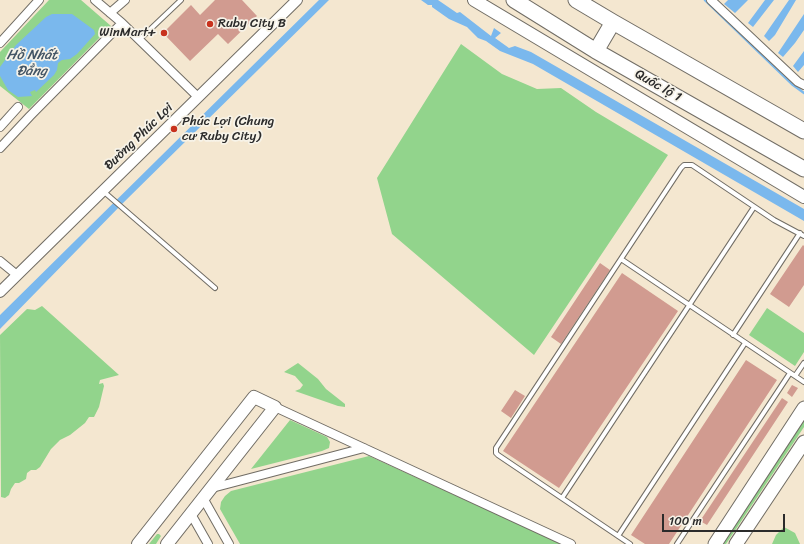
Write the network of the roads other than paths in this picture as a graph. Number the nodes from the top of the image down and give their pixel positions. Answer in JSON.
{"nodes":[{"id":1,"x":39,"y":0,"type":"edge"},
{"id":2,"x":95,"y":0,"type":"edge"},
{"id":3,"x":125,"y":0,"type":"edge"},
{"id":4,"x":180,"y":0,"type":"edge"},
{"id":5,"x":297,"y":0,"type":"edge"},
{"id":6,"x":474,"y":0,"type":"edge"},
{"id":7,"x":514,"y":0,"type":"edge"},
{"id":8,"x":576,"y":0,"type":"edge"},
{"id":9,"x":711,"y":0,"type":"edge"},
{"id":10,"x":110,"y":13,"type":"junction"},
{"id":11,"x":612,"y":22,"type":"junction"},
{"id":12,"x":122,"y":23,"type":"junction"},
{"id":13,"x":139,"y":40,"type":"junction"},
{"id":14,"x":0,"y":43,"type":"edge"},
{"id":15,"x":596,"y":51,"type":"junction"},
{"id":16,"x":804,"y":85,"type":"edge"},
{"id":17,"x":198,"y":97,"type":"junction"},
{"id":18,"x":18,"y":107,"type":"dead end"},
{"id":19,"x":0,"y":127,"type":"edge"},
{"id":20,"x":804,"y":131,"type":"edge"},
{"id":21,"x":0,"y":148,"type":"edge"},
{"id":22,"x":804,"y":168,"type":"edge"},
{"id":23,"x":102,"y":191,"type":"junction"},
{"id":24,"x":804,"y":197,"type":"edge"},
{"id":25,"x":754,"y":207,"type":"junction"},
{"id":26,"x":802,"y":235,"type":"edge"},
{"id":27,"x":621,"y":260,"type":"junction"},
{"id":28,"x":0,"y":261,"type":"edge"},
{"id":29,"x":17,"y":275,"type":"junction"},
{"id":30,"x":215,"y":288,"type":"dead end"},
{"id":31,"x":0,"y":292,"type":"edge"},
{"id":32,"x":689,"y":306,"type":"junction"},
{"id":33,"x":733,"y":335,"type":"junction"},
{"id":34,"x":745,"y":343,"type":"junction"},
{"id":35,"x":804,"y":362,"type":"edge"},
{"id":36,"x":790,"y":373,"type":"junction"},
{"id":37,"x":795,"y":376,"type":"junction"},
{"id":38,"x":804,"y":382,"type":"edge"},
{"id":39,"x":275,"y":407,"type":"junction"},
{"id":40,"x":804,"y":408,"type":"edge"},
{"id":41,"x":804,"y":442,"type":"edge"},
{"id":42,"x":364,"y":448,"type":"junction"},
{"id":43,"x":211,"y":488,"type":"junction"},
{"id":44,"x":203,"y":498,"type":"junction"},
{"id":45,"x":562,"y":498,"type":"junction"},
{"id":46,"x":191,"y":514,"type":"junction"},
{"id":47,"x":618,"y":536,"type":"junction"},
{"id":48,"x":138,"y":544,"type":"edge"},
{"id":49,"x":167,"y":544,"type":"edge"},
{"id":50,"x":208,"y":544,"type":"edge"},
{"id":51,"x":229,"y":544,"type":"edge"},
{"id":52,"x":572,"y":544,"type":"edge"},
{"id":53,"x":630,"y":544,"type":"edge"},
{"id":54,"x":677,"y":544,"type":"edge"},
{"id":55,"x":715,"y":544,"type":"edge"},
{"id":56,"x":736,"y":544,"type":"edge"}],
"edges":[{"from":1,"to":14,"type":"street"},
{"from":2,"to":10,"type":"street"},
{"from":3,"to":10,"type":"street"},
{"from":4,"to":13,"type":"lane"},
{"from":5,"to":17,"type":"street","name":"Đường Phúc Lợi"},
{"from":6,"to":24,"type":"main road"},
{"from":7,"to":15,"type":"highway","name":"Quốc lộ 1"},
{"from":8,"to":11,"type":"highway"},
{"from":9,"to":16,"type":"street"},
{"from":10,"to":12,"type":"street"},
{"from":11,"to":15,"type":"highway"},
{"from":11,"to":20,"type":"highway"},
{"from":12,"to":13,"type":"street"},
{"from":12,"to":21,"type":"street"},
{"from":13,"to":17,"type":"street"},
{"from":15,"to":22,"type":"highway","name":"Quốc lộ 1"},
{"from":17,"to":23,"type":"street","name":"Đường Phúc Lợi"},
{"from":18,"to":19,"type":"street"},
{"from":23,"to":29,"type":"street","name":"Đường Phúc Lợi"},
{"from":23,"to":30,"type":"lane"},
{"from":25,"to":26,"type":"lane"},
{"from":25,"to":27,"type":"lane"},
{"from":25,"to":32,"type":"lane"},
{"from":26,"to":33,"type":"lane"},
{"from":27,"to":32,"type":"lane"},
{"from":27,"to":45,"type":"lane"},
{"from":28,"to":29,"type":"street"},
{"from":29,"to":31,"type":"street","name":"Đường Phúc Lợi"},
{"from":32,"to":33,"type":"lane"},
{"from":32,"to":45,"type":"lane"},
{"from":33,"to":34,"type":"lane"},
{"from":34,"to":36,"type":"lane"},
{"from":34,"to":47,"type":"lane"},
{"from":35,"to":37,"type":"lane"},
{"from":36,"to":37,"type":"lane"},
{"from":36,"to":54,"type":"lane"},
{"from":37,"to":38,"type":"lane"},
{"from":39,"to":42,"type":"street"},
{"from":39,"to":43,"type":"main road"},
{"from":39,"to":48,"type":"main road"},
{"from":40,"to":55,"type":"main road"},
{"from":41,"to":56,"type":"main road"},
{"from":42,"to":43,"type":"street"},
{"from":42,"to":52,"type":"street"},
{"from":43,"to":44,"type":"main road"},
{"from":44,"to":46,"type":"main road"},
{"from":44,"to":51,"type":"street"},
{"from":45,"to":47,"type":"lane"},
{"from":46,"to":49,"type":"main road"},
{"from":46,"to":50,"type":"street"},
{"from":47,"to":53,"type":"lane"}]}
